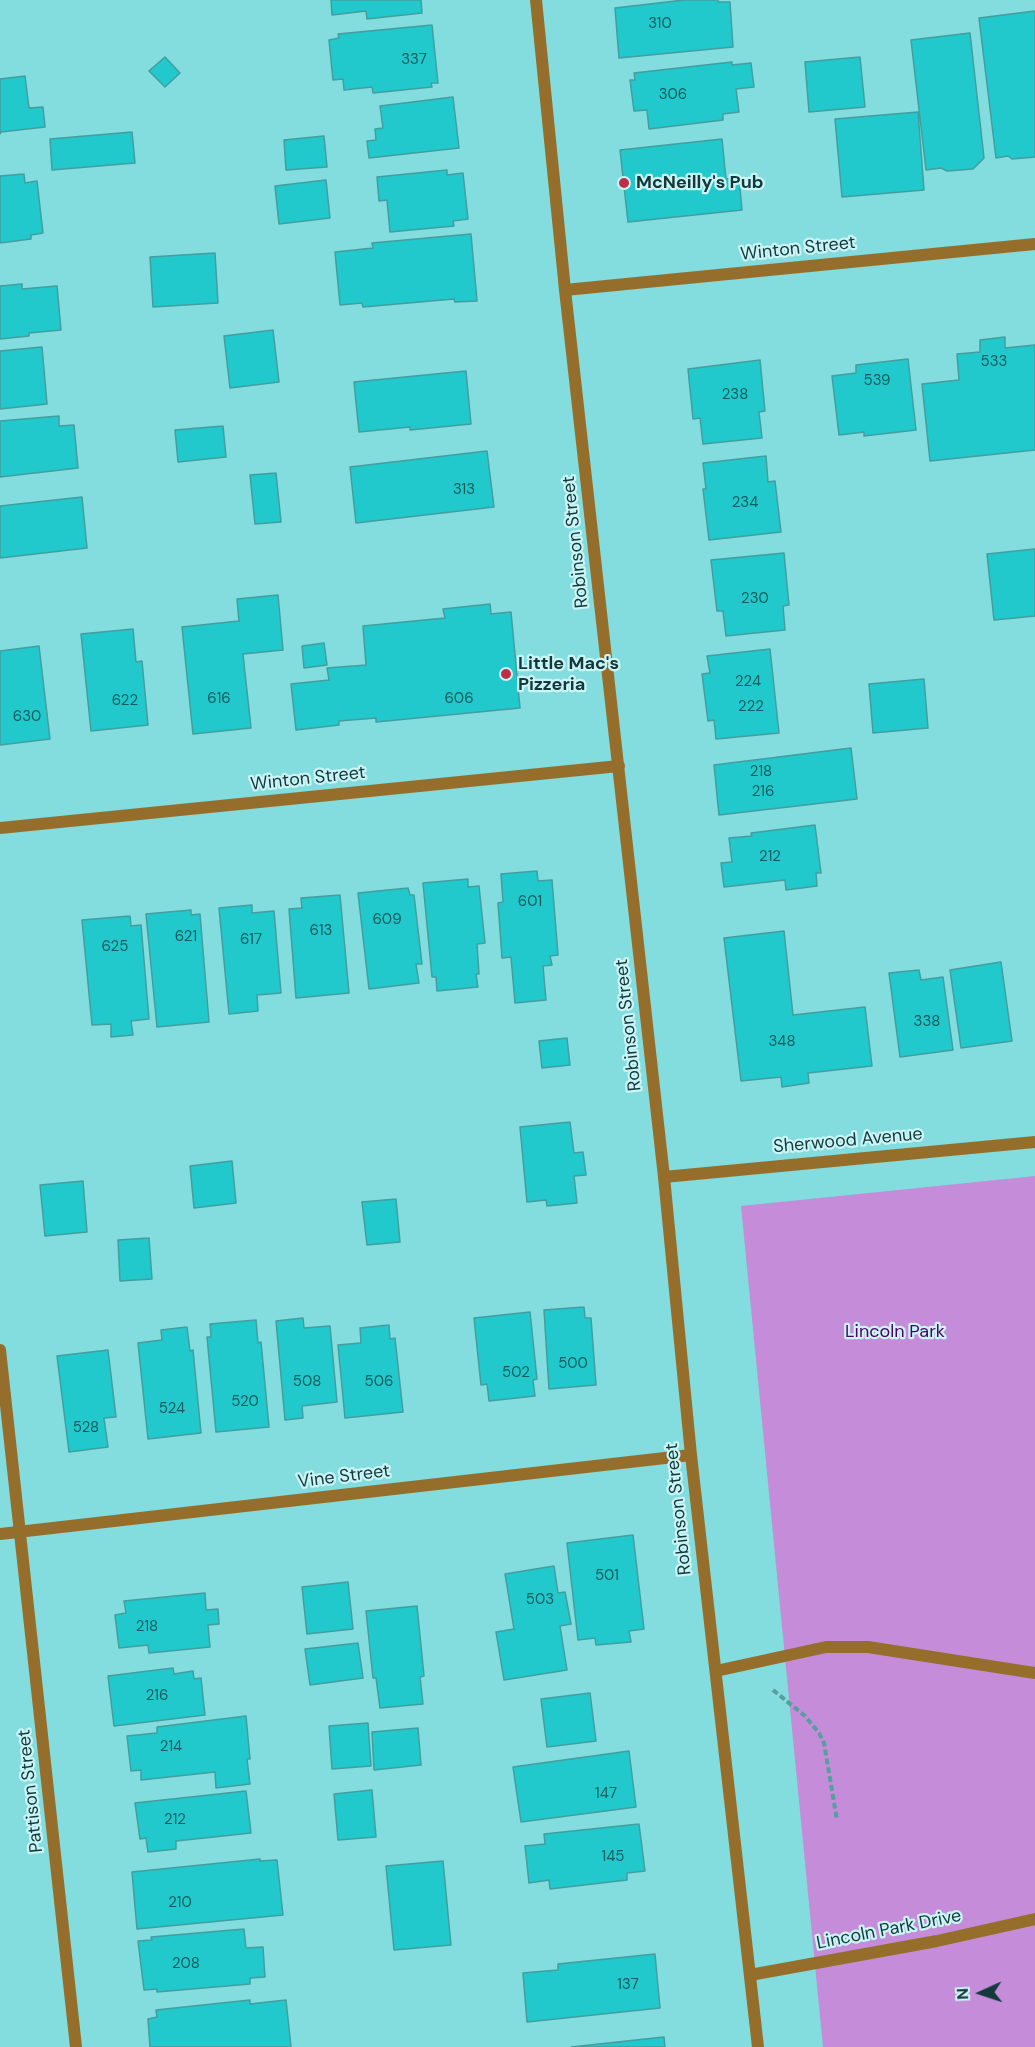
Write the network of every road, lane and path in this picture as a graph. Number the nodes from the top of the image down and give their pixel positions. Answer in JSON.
{"nodes":[{"id":1,"x":536,"y":0,"type":"edge"},
{"id":2,"x":1035,"y":244,"type":"edge"},
{"id":3,"x":565,"y":291,"type":"junction"},
{"id":4,"x":619,"y":766,"type":"junction"},
{"id":5,"x":0,"y":828,"type":"edge"},
{"id":6,"x":1035,"y":1142,"type":"edge"},
{"id":7,"x":664,"y":1177,"type":"junction"},
{"id":8,"x":0,"y":1350,"type":"edge"},
{"id":9,"x":691,"y":1455,"type":"junction"},
{"id":10,"x":21,"y":1532,"type":"junction"},
{"id":11,"x":0,"y":1534,"type":"edge"},
{"id":12,"x":716,"y":1671,"type":"junction"},
{"id":13,"x":1035,"y":1673,"type":"edge"},
{"id":14,"x":771,"y":1688,"type":"dead end"},
{"id":15,"x":837,"y":1820,"type":"dead end"},
{"id":16,"x":1035,"y":1920,"type":"edge"},
{"id":17,"x":750,"y":1975,"type":"junction"},
{"id":18,"x":76,"y":2047,"type":"edge"},
{"id":19,"x":758,"y":2047,"type":"edge"}],
"edges":[{"from":1,"to":3,"type":"street","name":"Robinson Street"},
{"from":2,"to":3,"type":"street","name":"Winton Street"},
{"from":3,"to":4,"type":"street","name":"Robinson Street"},
{"from":4,"to":5,"type":"street","name":"Winton Street"},
{"from":4,"to":7,"type":"street","name":"Robinson Street"},
{"from":6,"to":7,"type":"street","name":"Sherwood Avenue"},
{"from":7,"to":9,"type":"street","name":"Robinson Street"},
{"from":8,"to":10,"type":"street","name":"Pattison Street"},
{"from":9,"to":10,"type":"street","name":"Vine Street"},
{"from":9,"to":12,"type":"street","name":"Robinson Street"},
{"from":10,"to":11,"type":"street","name":"Vine Street"},
{"from":10,"to":18,"type":"street","name":"Pattison Street"},
{"from":12,"to":13,"type":"street"},
{"from":12,"to":17,"type":"street","name":"Robinson Street"},
{"from":14,"to":15,"type":"path"},
{"from":16,"to":17,"type":"street","name":"Lincoln Park Drive"},
{"from":17,"to":19,"type":"street","name":"Robinson Street"}]}
